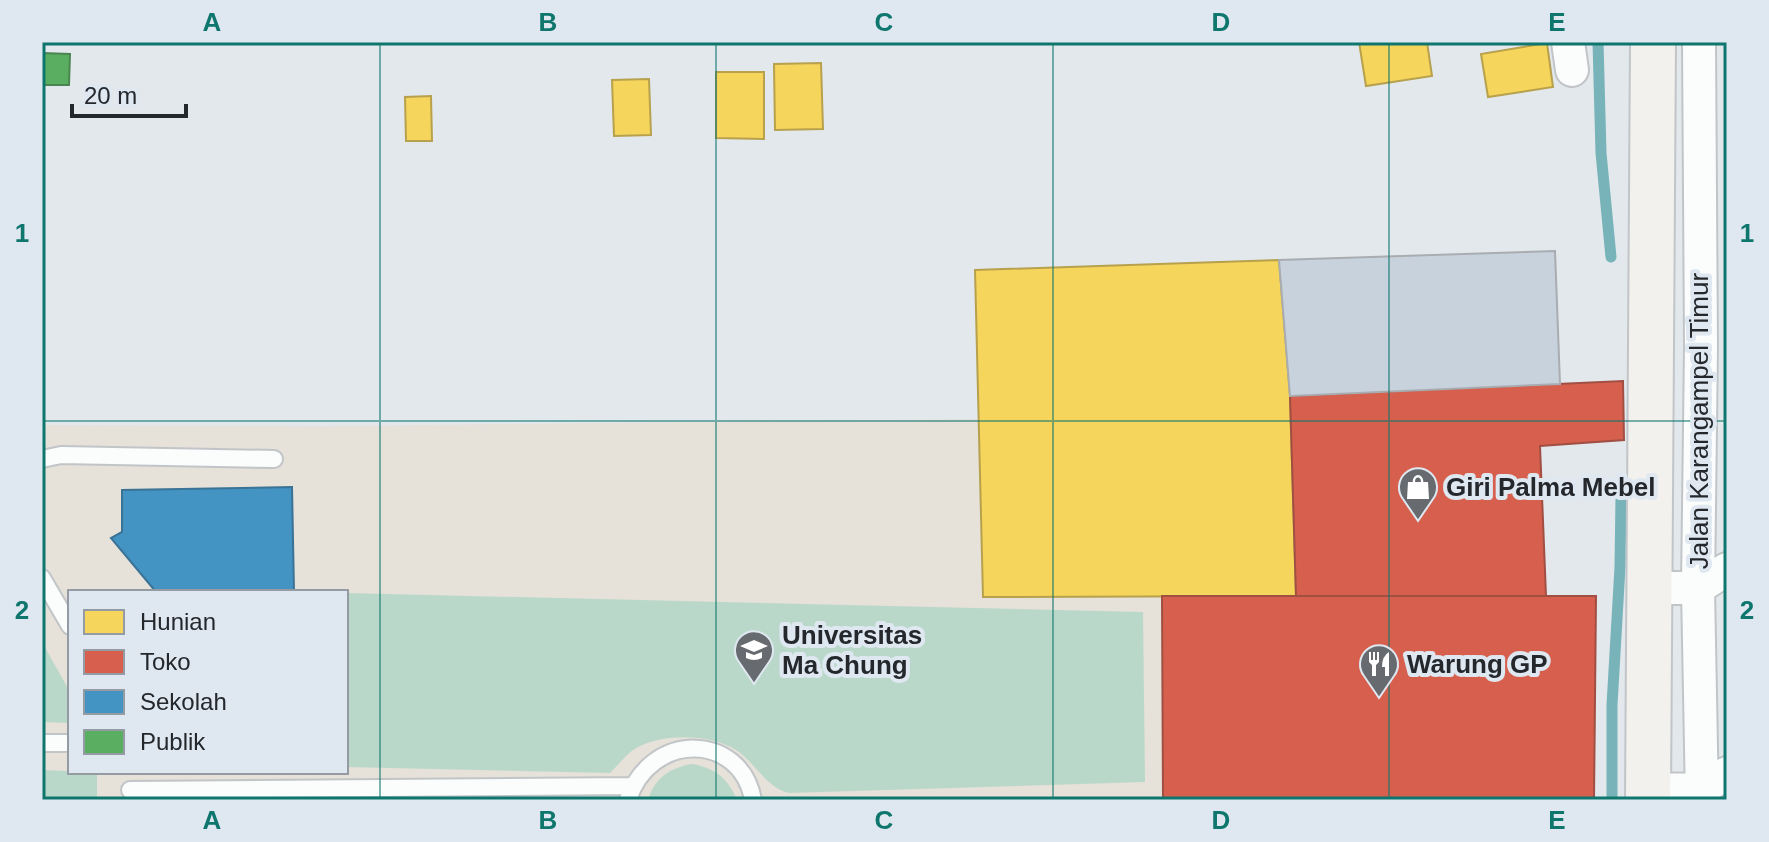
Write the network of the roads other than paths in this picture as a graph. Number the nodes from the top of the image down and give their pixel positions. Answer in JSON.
{"nodes":[{"id":1,"x":1653,"y":42,"type":"edge"},
{"id":2,"x":1699,"y":42,"type":"edge"},
{"id":3,"x":1713,"y":155,"type":"edge"},
{"id":4,"x":1714,"y":346,"type":"edge"},
{"id":5,"x":42,"y":459,"type":"edge"},
{"id":6,"x":274,"y":459,"type":"dead end"},
{"id":7,"x":1727,"y":569,"type":"edge"},
{"id":8,"x":42,"y":578,"type":"edge"},
{"id":9,"x":1651,"y":588,"type":"junction"},
{"id":10,"x":1698,"y":588,"type":"junction"},
{"id":11,"x":68,"y":623,"type":"edge"},
{"id":12,"x":42,"y":743,"type":"edge"},
{"id":13,"x":68,"y":743,"type":"edge"},
{"id":14,"x":126,"y":774,"type":"edge"},
{"id":15,"x":1710,"y":787,"type":"edge"},
{"id":16,"x":631,"y":793,"type":"edge"},
{"id":17,"x":130,"y":795,"type":"edge"},
{"id":18,"x":1648,"y":795,"type":"edge"},
{"id":19,"x":753,"y":800,"type":"edge"}],
"edges":[{"from":1,"to":9,"type":"street","name":"Jalan Karangampel Timur"},
{"from":2,"to":3,"type":"street","name":"Jalan Karangampel Timur"},
{"from":3,"to":4,"type":"street","name":"Jalan Karangampel Timur"},
{"from":4,"to":10,"type":"street","name":"Jalan Karangampel Timur"},
{"from":5,"to":6,"type":"lane"},
{"from":7,"to":10,"type":"street"},
{"from":8,"to":11,"type":"lane"},
{"from":9,"to":10,"type":"street"},
{"from":9,"to":18,"type":"street","name":"Jalan Karangampel Timur"},
{"from":10,"to":15,"type":"street","name":"Jalan Karangampel Timur"},
{"from":12,"to":13,"type":"lane"},
{"from":14,"to":17,"type":"lane"},
{"from":15,"to":18,"type":"street"},
{"from":16,"to":17,"type":"lane"},
{"from":16,"to":19,"type":"lane"}]}
